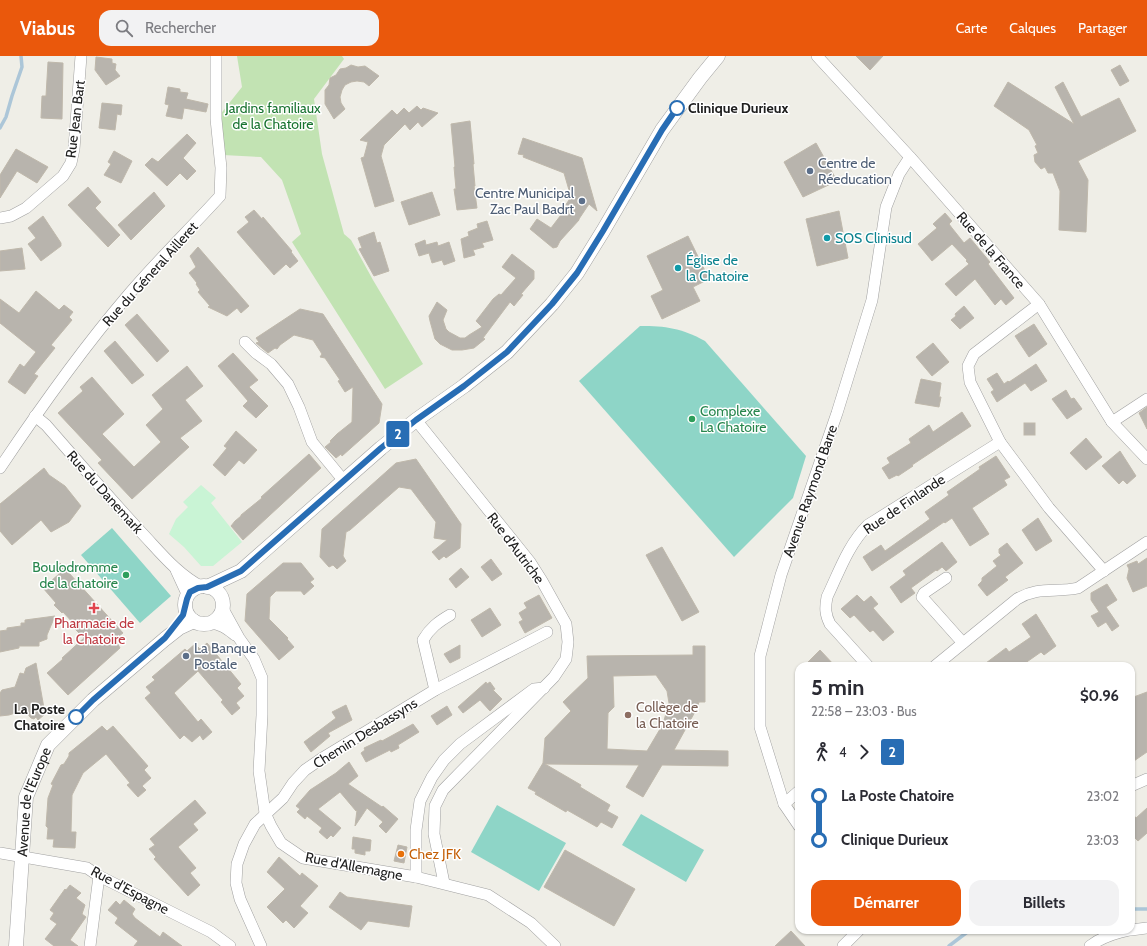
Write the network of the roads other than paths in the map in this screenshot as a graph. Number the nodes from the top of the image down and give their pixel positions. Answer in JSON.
{"nodes":[{"id":1,"x":81,"y":56,"type":"edge"},
{"id":2,"x":216,"y":56,"type":"edge"},
{"id":3,"x":718,"y":56,"type":"edge"},
{"id":4,"x":817,"y":56,"type":"edge"},
{"id":5,"x":910,"y":157,"type":"junction"},
{"id":6,"x":0,"y":218,"type":"edge"},
{"id":7,"x":1039,"y":304,"type":"junction"},
{"id":8,"x":245,"y":342,"type":"dead end"},
{"id":9,"x":1147,"y":399,"type":"edge"},
{"id":10,"x":34,"y":416,"type":"junction"},
{"id":11,"x":416,"y":420,"type":"junction"},
{"id":12,"x":1112,"y":422,"type":"junction"},
{"id":13,"x":1000,"y":442,"type":"junction"},
{"id":14,"x":3,"y":455,"type":"edge"},
{"id":15,"x":1147,"y":458,"type":"edge"},
{"id":16,"x":0,"y":468,"type":"edge"},
{"id":17,"x":344,"y":481,"type":"junction"},
{"id":18,"x":1147,"y":542,"type":"edge"},
{"id":19,"x":175,"y":568,"type":"junction"},
{"id":20,"x":241,"y":571,"type":"junction"},
{"id":21,"x":1104,"y":571,"type":"junction"},
{"id":22,"x":946,"y":578,"type":"dead end"},
{"id":23,"x":204,"y":587,"type":"junction"},
{"id":24,"x":187,"y":601,"type":"junction"},
{"id":25,"x":223,"y":605,"type":"junction"},
{"id":26,"x":450,"y":615,"type":"dead end"},
{"id":27,"x":194,"y":621,"type":"junction"},
{"id":28,"x":210,"y":623,"type":"junction"},
{"id":29,"x":547,"y":632,"type":"dead end"},
{"id":30,"x":165,"y":638,"type":"junction"},
{"id":31,"x":239,"y":638,"type":"junction"},
{"id":32,"x":963,"y":643,"type":"junction"},
{"id":33,"x":864,"y":662,"type":"edge"},
{"id":34,"x":940,"y":662,"type":"edge"},
{"id":35,"x":544,"y":688,"type":"junction"},
{"id":36,"x":435,"y":690,"type":"junction"},
{"id":37,"x":1147,"y":779,"type":"edge"},
{"id":38,"x":1135,"y":784,"type":"edge"},
{"id":39,"x":795,"y":794,"type":"edge"},
{"id":40,"x":784,"y":804,"type":"junction"},
{"id":41,"x":265,"y":813,"type":"junction"},
{"id":42,"x":795,"y":820,"type":"edge"},
{"id":43,"x":0,"y":852,"type":"edge"},
{"id":44,"x":22,"y":857,"type":"junction"},
{"id":45,"x":99,"y":876,"type":"junction"},
{"id":46,"x":416,"y":877,"type":"junction"},
{"id":47,"x":444,"y":883,"type":"junction"},
{"id":48,"x":1147,"y":928,"type":"edge"},
{"id":49,"x":1135,"y":929,"type":"edge"},
{"id":50,"x":856,"y":934,"type":"edge"},
{"id":51,"x":1109,"y":934,"type":"edge"},
{"id":52,"x":16,"y":946,"type":"edge"},
{"id":53,"x":90,"y":946,"type":"edge"},
{"id":54,"x":230,"y":946,"type":"edge"},
{"id":55,"x":261,"y":946,"type":"edge"},
{"id":56,"x":555,"y":946,"type":"edge"},
{"id":57,"x":843,"y":946,"type":"edge"},
{"id":58,"x":1090,"y":946,"type":"edge"}],
"edges":[{"from":1,"to":6,"type":"street","name":"Rue Jean Bart"},
{"from":2,"to":10,"type":"street","name":"Rue du Géneral Ailleret"},
{"from":3,"to":11,"type":"street"},
{"from":4,"to":5,"type":"street","name":"Rue de la France"},
{"from":5,"to":7,"type":"street","name":"Rue de la France"},
{"from":5,"to":40,"type":"street","name":"Avenue Raymond Barre"},
{"from":7,"to":12,"type":"street","name":"Rue de la France"},
{"from":7,"to":13,"type":"street"},
{"from":8,"to":17,"type":"street"},
{"from":9,"to":12,"type":"street"},
{"from":10,"to":14,"type":"street","name":"Rue du Géneral Ailleret"},
{"from":10,"to":19,"type":"street","name":"Rue du Danemark"},
{"from":11,"to":17,"type":"street"},
{"from":11,"to":35,"type":"street","name":"Rue d'Autriche"},
{"from":12,"to":15,"type":"street","name":"Rue de la France"},
{"from":13,"to":21,"type":"street"},
{"from":13,"to":33,"type":"street","name":"Rue de Finlande"},
{"from":14,"to":16,"type":"street","name":"Rue du Géneral Ailleret"},
{"from":17,"to":20,"type":"street"},
{"from":18,"to":21,"type":"street"},
{"from":19,"to":23,"type":"street","name":"Rue du Danemark"},
{"from":19,"to":24,"type":"street","name":"Rue du Danemark"},
{"from":20,"to":23,"type":"street"},
{"from":20,"to":25,"type":"street"},
{"from":21,"to":32,"type":"street"},
{"from":22,"to":32,"type":"street"},
{"from":23,"to":24,"type":"street"},
{"from":23,"to":25,"type":"street"},
{"from":24,"to":27,"type":"street"},
{"from":24,"to":30,"type":"street","name":"Avenue de l'Europe"},
{"from":25,"to":28,"type":"street"},
{"from":25,"to":31,"type":"street","name":"Rue d'Allemagne"},
{"from":26,"to":36,"type":"street"},
{"from":27,"to":28,"type":"street"},
{"from":27,"to":30,"type":"street","name":"Avenue de l'Europe"},
{"from":28,"to":31,"type":"street","name":"Rue d'Allemagne"},
{"from":29,"to":36,"type":"street","name":"Chemin Desbassyns"},
{"from":30,"to":44,"type":"street","name":"Avenue de l'Europe"},
{"from":31,"to":41,"type":"street","name":"Rue d'Allemagne"},
{"from":32,"to":34,"type":"street"},
{"from":35,"to":46,"type":"street","name":"Rue d'Autriche"},
{"from":35,"to":47,"type":"street","name":"Rue d'Autriche"},
{"from":36,"to":41,"type":"street","name":"Chemin Desbassyns"},
{"from":37,"to":38,"type":"street"},
{"from":39,"to":40,"type":"street"},
{"from":40,"to":42,"type":"street","name":"Avenue Raymond Barre"},
{"from":41,"to":46,"type":"street","name":"Rue d'Allemagne"},
{"from":41,"to":55,"type":"street","name":"Chemin Desbassyns"},
{"from":43,"to":44,"type":"street","name":"Rue d'Espagne"},
{"from":44,"to":45,"type":"street","name":"Rue d'Espagne"},
{"from":44,"to":52,"type":"street","name":"Avenue de l'Europe"},
{"from":45,"to":53,"type":"street"},
{"from":45,"to":54,"type":"street","name":"Rue d'Espagne"},
{"from":46,"to":47,"type":"street","name":"Rue d'Allemagne"},
{"from":47,"to":56,"type":"street","name":"Rue d'Allemagne"},
{"from":48,"to":49,"type":"street"},
{"from":50,"to":57,"type":"street"},
{"from":51,"to":58,"type":"street"}]}
